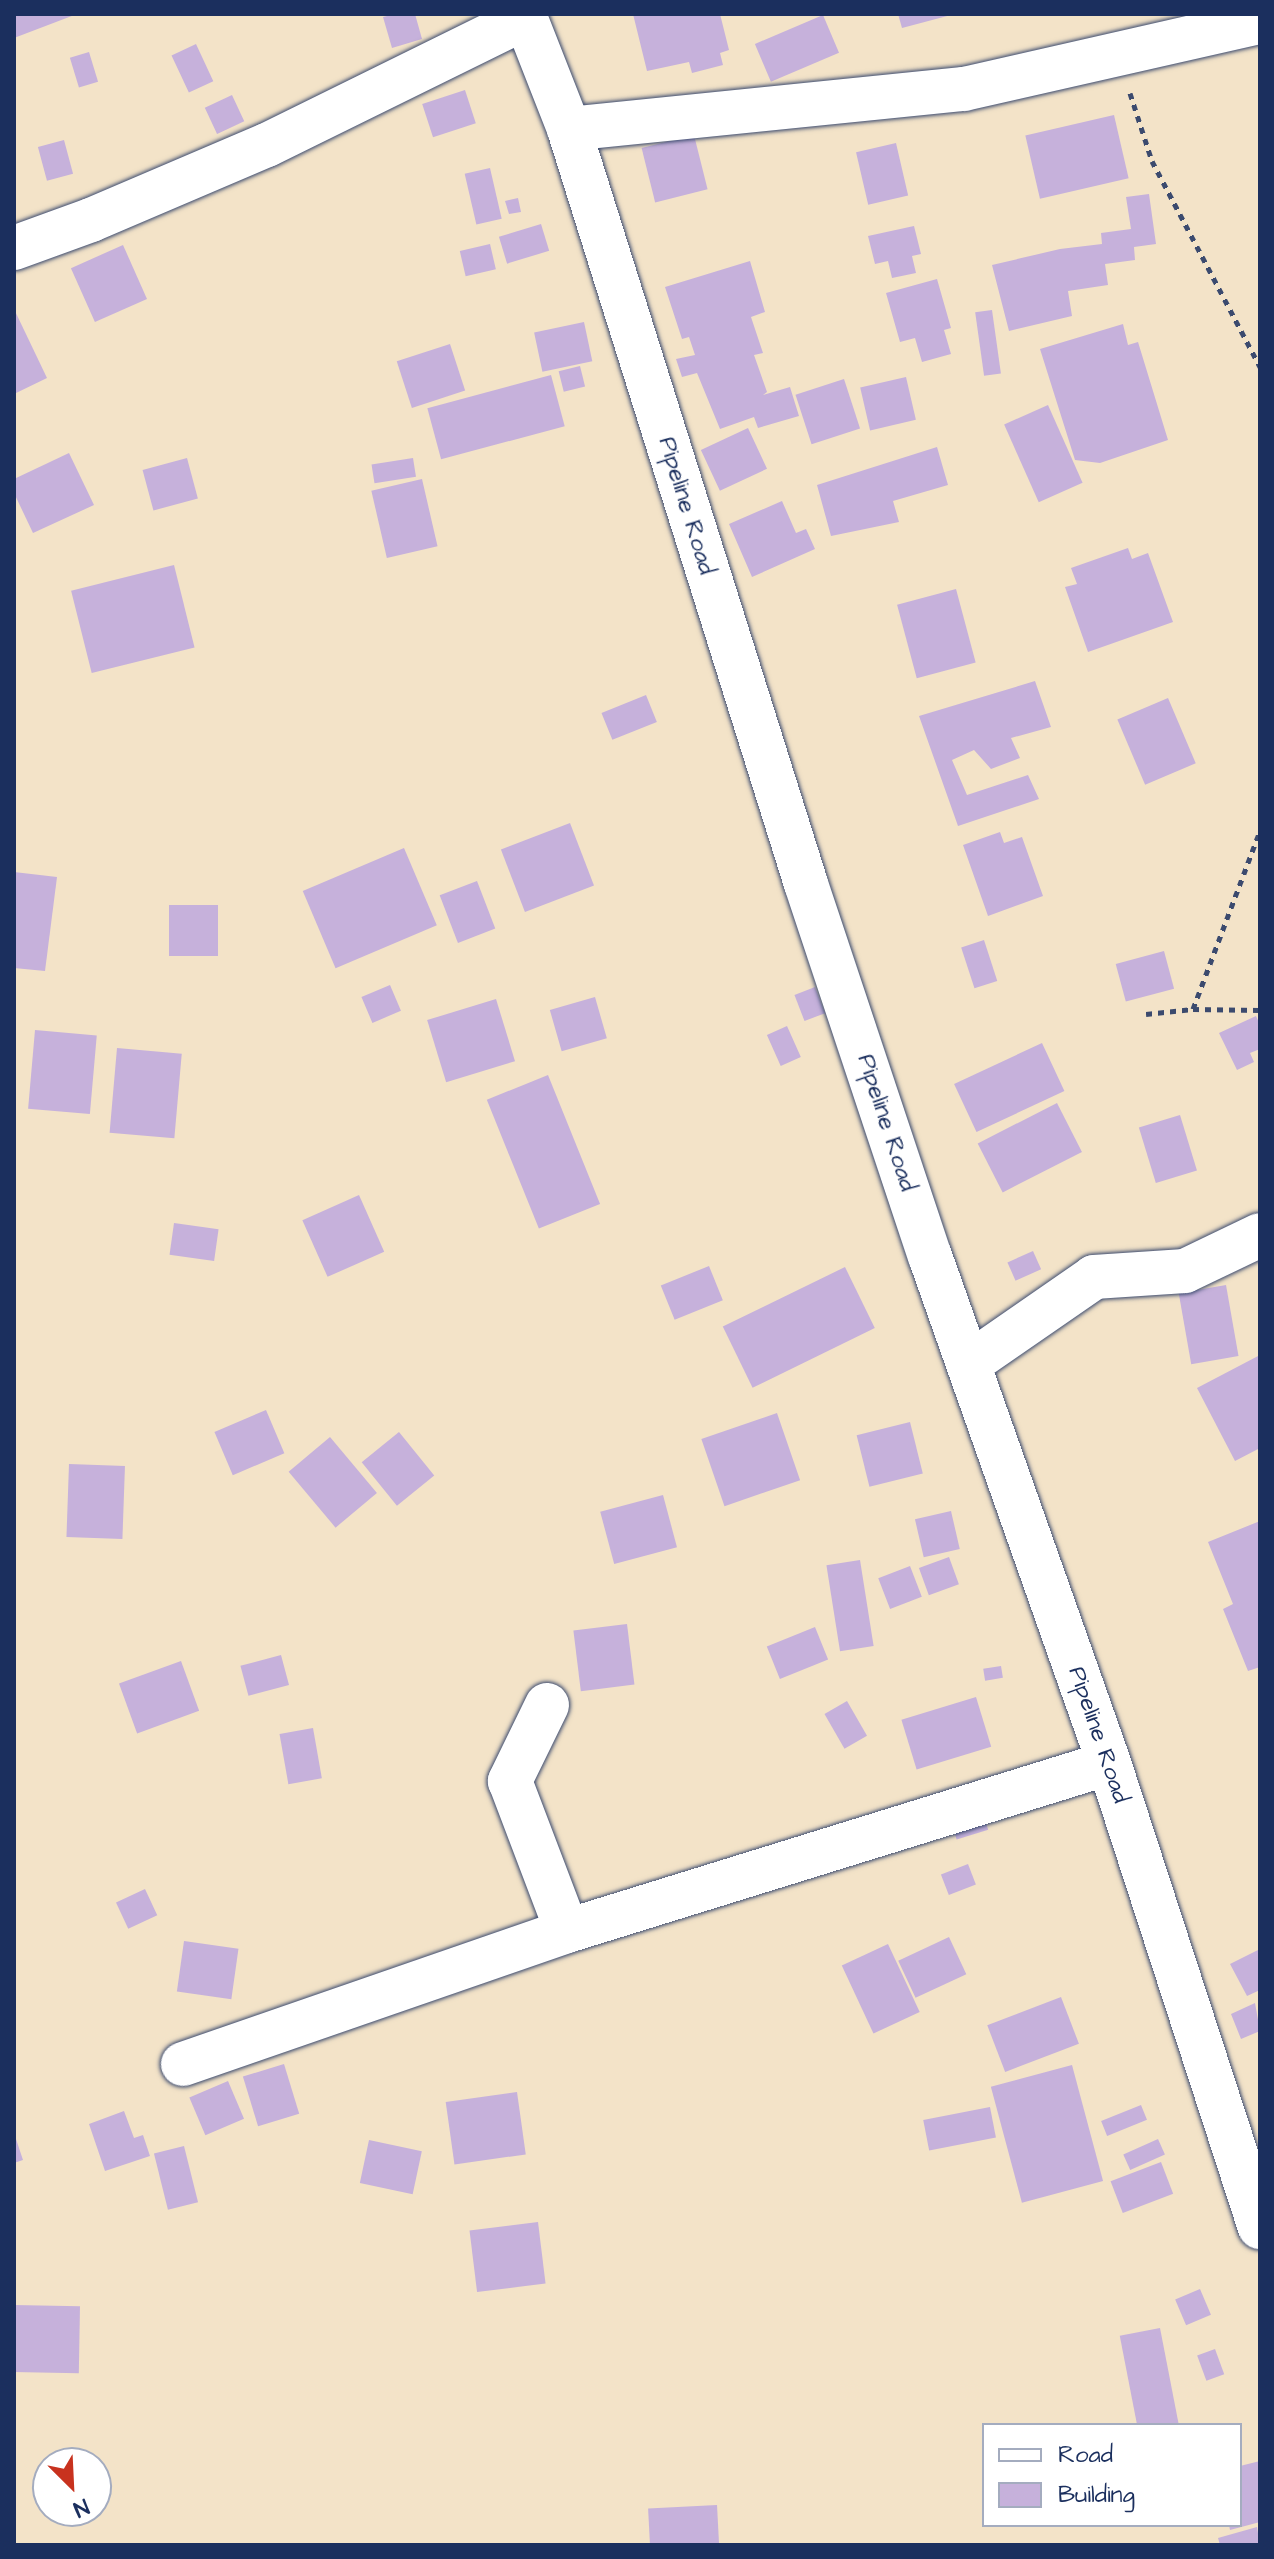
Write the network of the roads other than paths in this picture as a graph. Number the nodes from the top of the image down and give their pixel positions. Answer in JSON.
{"nodes":[{"id":1,"x":524,"y":16,"type":"edge"},
{"id":2,"x":1260,"y":22,"type":"edge"},
{"id":3,"x":569,"y":129,"type":"junction"},
{"id":4,"x":14,"y":248,"type":"edge"},
{"id":5,"x":1260,"y":1235,"type":"edge"},
{"id":6,"x":970,"y":1363,"type":"junction"},
{"id":7,"x":547,"y":1705,"type":"dead end"},
{"id":8,"x":1109,"y":1763,"type":"junction"},
{"id":9,"x":567,"y":1931,"type":"junction"},
{"id":10,"x":183,"y":2064,"type":"dead end"},
{"id":11,"x":1260,"y":2227,"type":"edge"}],
"edges":[{"from":1,"to":3,"type":"street","name":"Pipeline Road"},
{"from":1,"to":4,"type":"street"},
{"from":2,"to":3,"type":"street"},
{"from":3,"to":6,"type":"street","name":"Pipeline Road"},
{"from":5,"to":6,"type":"street"},
{"from":6,"to":8,"type":"street","name":"Pipeline Road"},
{"from":7,"to":9,"type":"street"},
{"from":8,"to":9,"type":"street"},
{"from":8,"to":11,"type":"street","name":"Pipeline Road"},
{"from":9,"to":10,"type":"street"}]}
